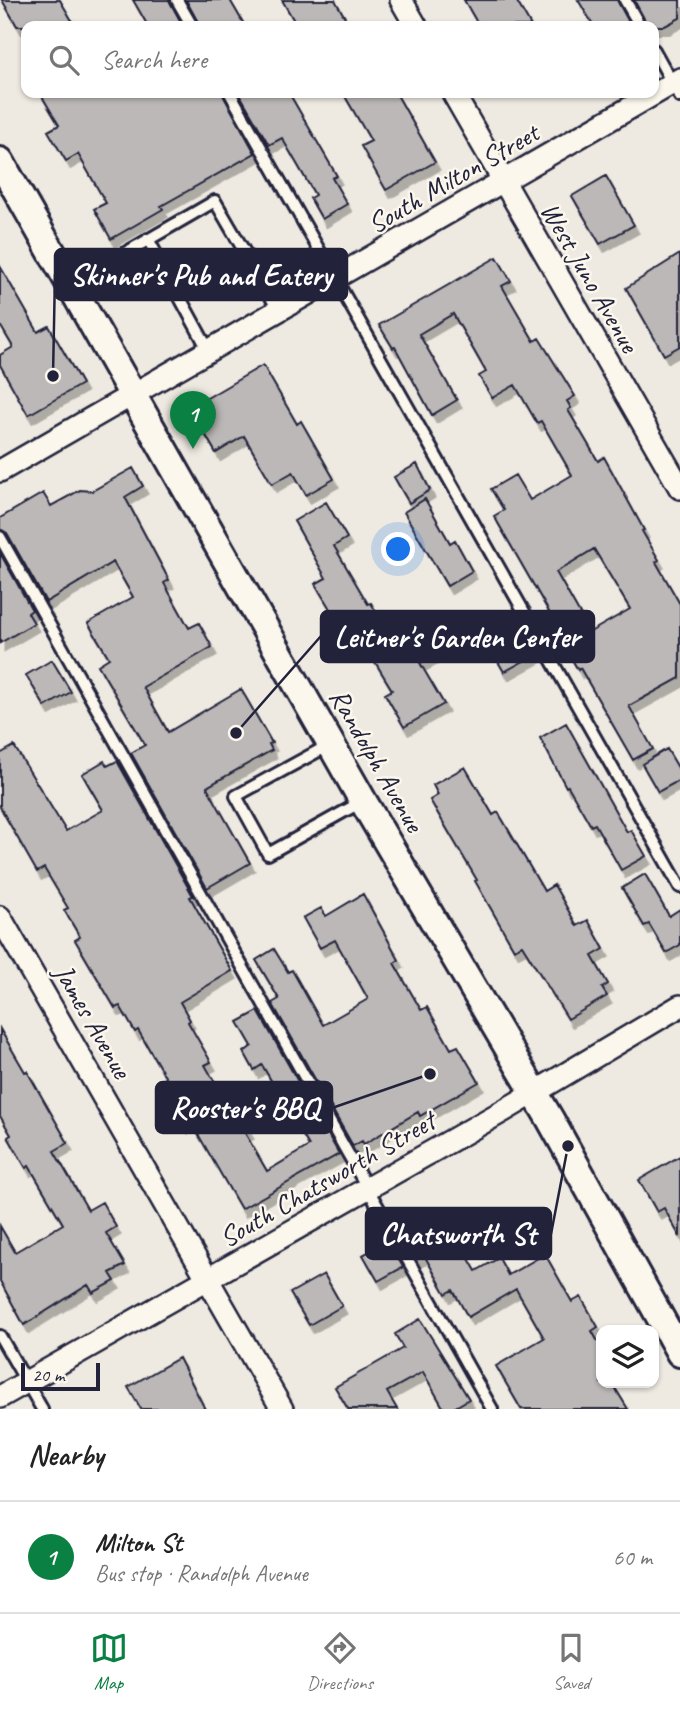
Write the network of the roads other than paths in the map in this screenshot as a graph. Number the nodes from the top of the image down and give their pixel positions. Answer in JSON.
{"nodes":[{"id":1,"x":177,"y":0,"type":"edge"},
{"id":2,"x":401,"y":0,"type":"edge"},
{"id":3,"x":625,"y":0,"type":"edge"},
{"id":4,"x":189,"y":21,"type":"edge"},
{"id":5,"x":413,"y":21,"type":"edge"},
{"id":6,"x":637,"y":21,"type":"edge"},
{"id":7,"x":659,"y":58,"type":"edge"},
{"id":8,"x":677,"y":86,"type":"edge"},
{"id":9,"x":659,"y":96,"type":"edge"},
{"id":10,"x":233,"y":98,"type":"edge"},
{"id":11,"x":456,"y":98,"type":"edge"},
{"id":12,"x":655,"y":98,"type":"edge"},
{"id":13,"x":0,"y":161,"type":"edge"},
{"id":14,"x":502,"y":181,"type":"junction"},
{"id":15,"x":148,"y":239,"type":"junction"},
{"id":16,"x":335,"y":278,"type":"junction"},
{"id":17,"x":70,"y":285,"type":"junction"},
{"id":18,"x":279,"y":311,"type":"junction"},
{"id":19,"x":209,"y":351,"type":"junction"},
{"id":20,"x":132,"y":395,"type":"junction"},
{"id":21,"x":0,"y":471,"type":"edge"},
{"id":22,"x":680,"y":488,"type":"edge"},
{"id":23,"x":0,"y":537,"type":"edge"},
{"id":24,"x":331,"y":744,"type":"junction"},
{"id":25,"x":363,"y":801,"type":"junction"},
{"id":26,"x":680,"y":887,"type":"edge"},
{"id":27,"x":0,"y":917,"type":"edge"},
{"id":28,"x":680,"y":1006,"type":"edge"},
{"id":29,"x":534,"y":1092,"type":"junction"},
{"id":30,"x":368,"y":1188,"type":"junction"},
{"id":31,"x":209,"y":1279,"type":"junction"},
{"id":32,"x":0,"y":1336,"type":"edge"},
{"id":33,"x":680,"y":1353,"type":"edge"},
{"id":34,"x":26,"y":1382,"type":"junction"},
{"id":35,"x":0,"y":1397,"type":"edge"},
{"id":36,"x":42,"y":1409,"type":"edge"},
{"id":37,"x":282,"y":1409,"type":"edge"},
{"id":38,"x":492,"y":1409,"type":"edge"}],
"edges":[{"from":1,"to":4,"type":"lane"},
{"from":2,"to":5,"type":"street"},
{"from":3,"to":6,"type":"lane"},
{"from":7,"to":8,"type":"lane"},
{"from":8,"to":9,"type":"street","name":"South Milton Street"},
{"from":10,"to":16,"type":"lane"},
{"from":11,"to":14,"type":"street","name":"West Juno Avenue"},
{"from":12,"to":14,"type":"street","name":"South Milton Street"},
{"from":13,"to":17,"type":"street","name":"Randolph Avenue"},
{"from":14,"to":16,"type":"street","name":"South Milton Street"},
{"from":14,"to":22,"type":"street","name":"West Juno Avenue"},
{"from":15,"to":17,"type":"lane"},
{"from":15,"to":18,"type":"lane"},
{"from":15,"to":19,"type":"lane"},
{"from":16,"to":18,"type":"street","name":"South Milton Street"},
{"from":16,"to":26,"type":"lane"},
{"from":17,"to":20,"type":"street","name":"Randolph Avenue"},
{"from":18,"to":19,"type":"street","name":"South Milton Street"},
{"from":19,"to":20,"type":"street","name":"South Milton Street"},
{"from":20,"to":21,"type":"street","name":"South Milton Street"},
{"from":20,"to":24,"type":"street","name":"Randolph Avenue"},
{"from":23,"to":30,"type":"lane"},
{"from":24,"to":25,"type":"street","name":"Randolph Avenue"},
{"from":24,"to":25,"type":"lane"},
{"from":25,"to":29,"type":"street","name":"Randolph Avenue"},
{"from":27,"to":31,"type":"street","name":"James Avenue"},
{"from":28,"to":29,"type":"street","name":"South Chatsworth Street"},
{"from":29,"to":30,"type":"street","name":"South Chatsworth Street"},
{"from":29,"to":33,"type":"street","name":"Randolph Avenue"},
{"from":30,"to":31,"type":"street","name":"South Chatsworth Street"},
{"from":30,"to":38,"type":"lane"},
{"from":31,"to":34,"type":"street","name":"South Chatsworth Street"},
{"from":31,"to":37,"type":"street","name":"James Avenue"},
{"from":32,"to":34,"type":"lane"},
{"from":34,"to":35,"type":"street","name":"South Chatsworth Street"},
{"from":34,"to":36,"type":"lane"}]}
